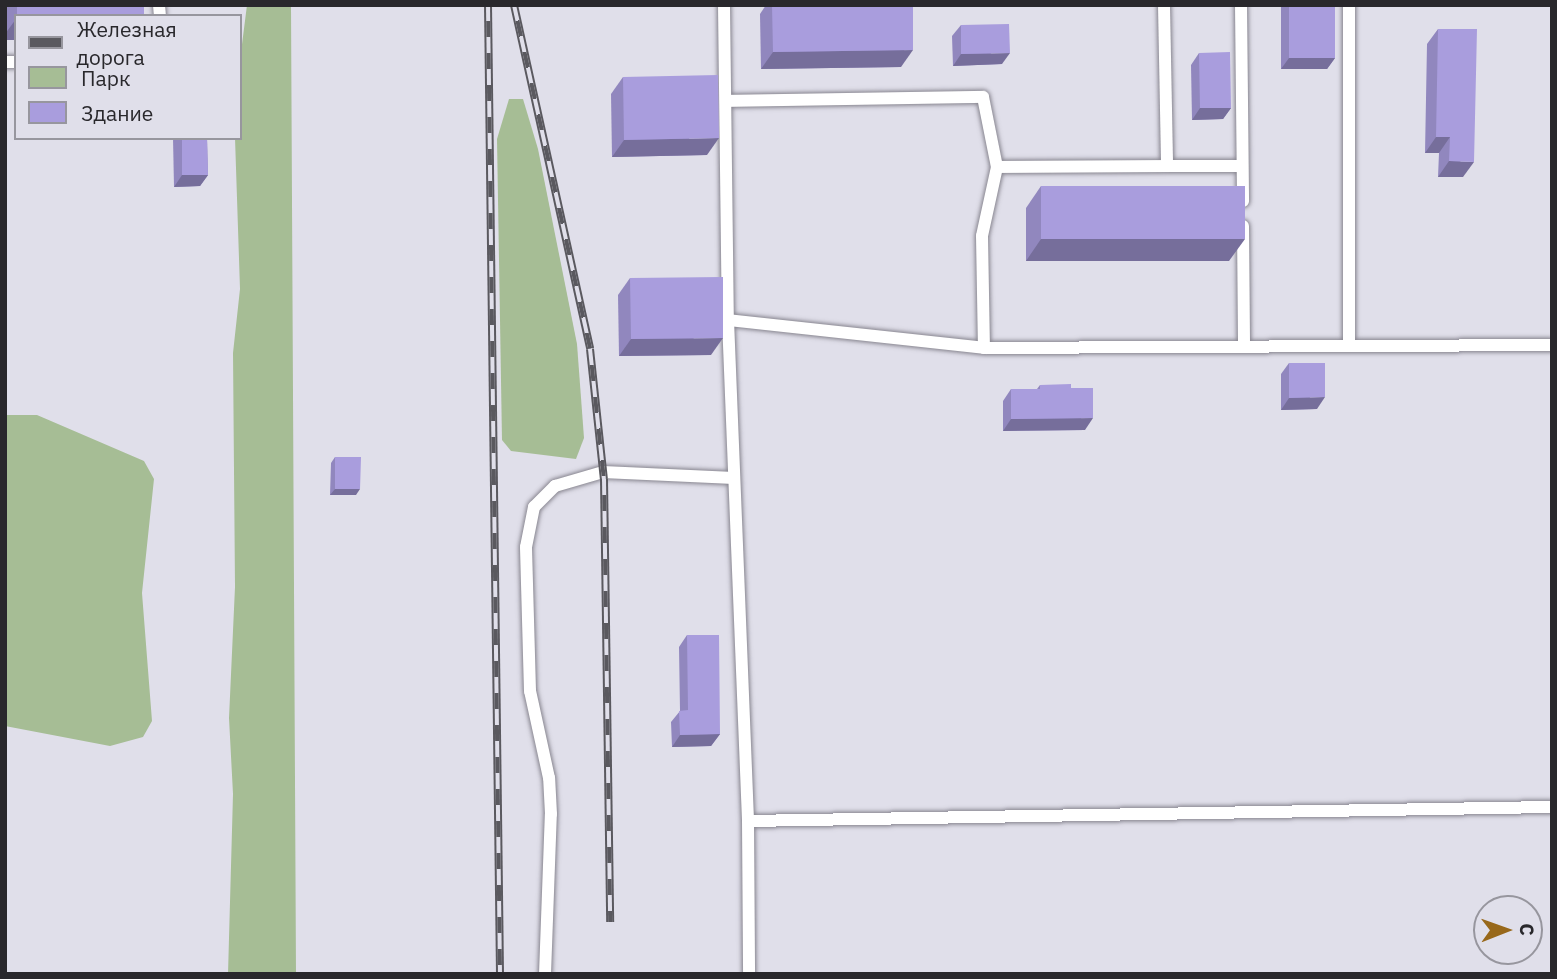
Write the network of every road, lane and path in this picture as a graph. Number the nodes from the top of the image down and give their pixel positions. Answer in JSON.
{"nodes":[{"id":1,"x":724,"y":5,"type":"edge"},
{"id":2,"x":1164,"y":5,"type":"edge"},
{"id":3,"x":1241,"y":5,"type":"edge"},
{"id":4,"x":1349,"y":5,"type":"edge"},
{"id":5,"x":726,"y":101,"type":"junction"},
{"id":6,"x":1167,"y":166,"type":"junction"},
{"id":7,"x":1242,"y":166,"type":"junction"},
{"id":8,"x":997,"y":167,"type":"junction"},
{"id":9,"x":728,"y":320,"type":"junction"},
{"id":10,"x":1349,"y":344,"type":"junction"},
{"id":11,"x":1244,"y":345,"type":"junction"},
{"id":12,"x":1552,"y":345,"type":"edge"},
{"id":13,"x":984,"y":348,"type":"junction"},
{"id":14,"x":734,"y":478,"type":"junction"},
{"id":15,"x":1552,"y":807,"type":"edge"},
{"id":16,"x":748,"y":821,"type":"junction"},
{"id":17,"x":545,"y":974,"type":"edge"},
{"id":18,"x":749,"y":974,"type":"edge"}],
"edges":[{"from":1,"to":5,"type":"lane"},
{"from":2,"to":6,"type":"lane"},
{"from":3,"to":7,"type":"lane"},
{"from":4,"to":10,"type":"lane"},
{"from":5,"to":8,"type":"lane"},
{"from":5,"to":9,"type":"lane"},
{"from":6,"to":7,"type":"lane"},
{"from":6,"to":8,"type":"lane"},
{"from":7,"to":11,"type":"lane"},
{"from":8,"to":13,"type":"lane"},
{"from":9,"to":13,"type":"lane"},
{"from":9,"to":14,"type":"lane"},
{"from":10,"to":11,"type":"lane"},
{"from":10,"to":12,"type":"lane"},
{"from":11,"to":13,"type":"lane"},
{"from":14,"to":16,"type":"lane"},
{"from":14,"to":17,"type":"lane"},
{"from":15,"to":16,"type":"lane"},
{"from":16,"to":18,"type":"lane"}]}
